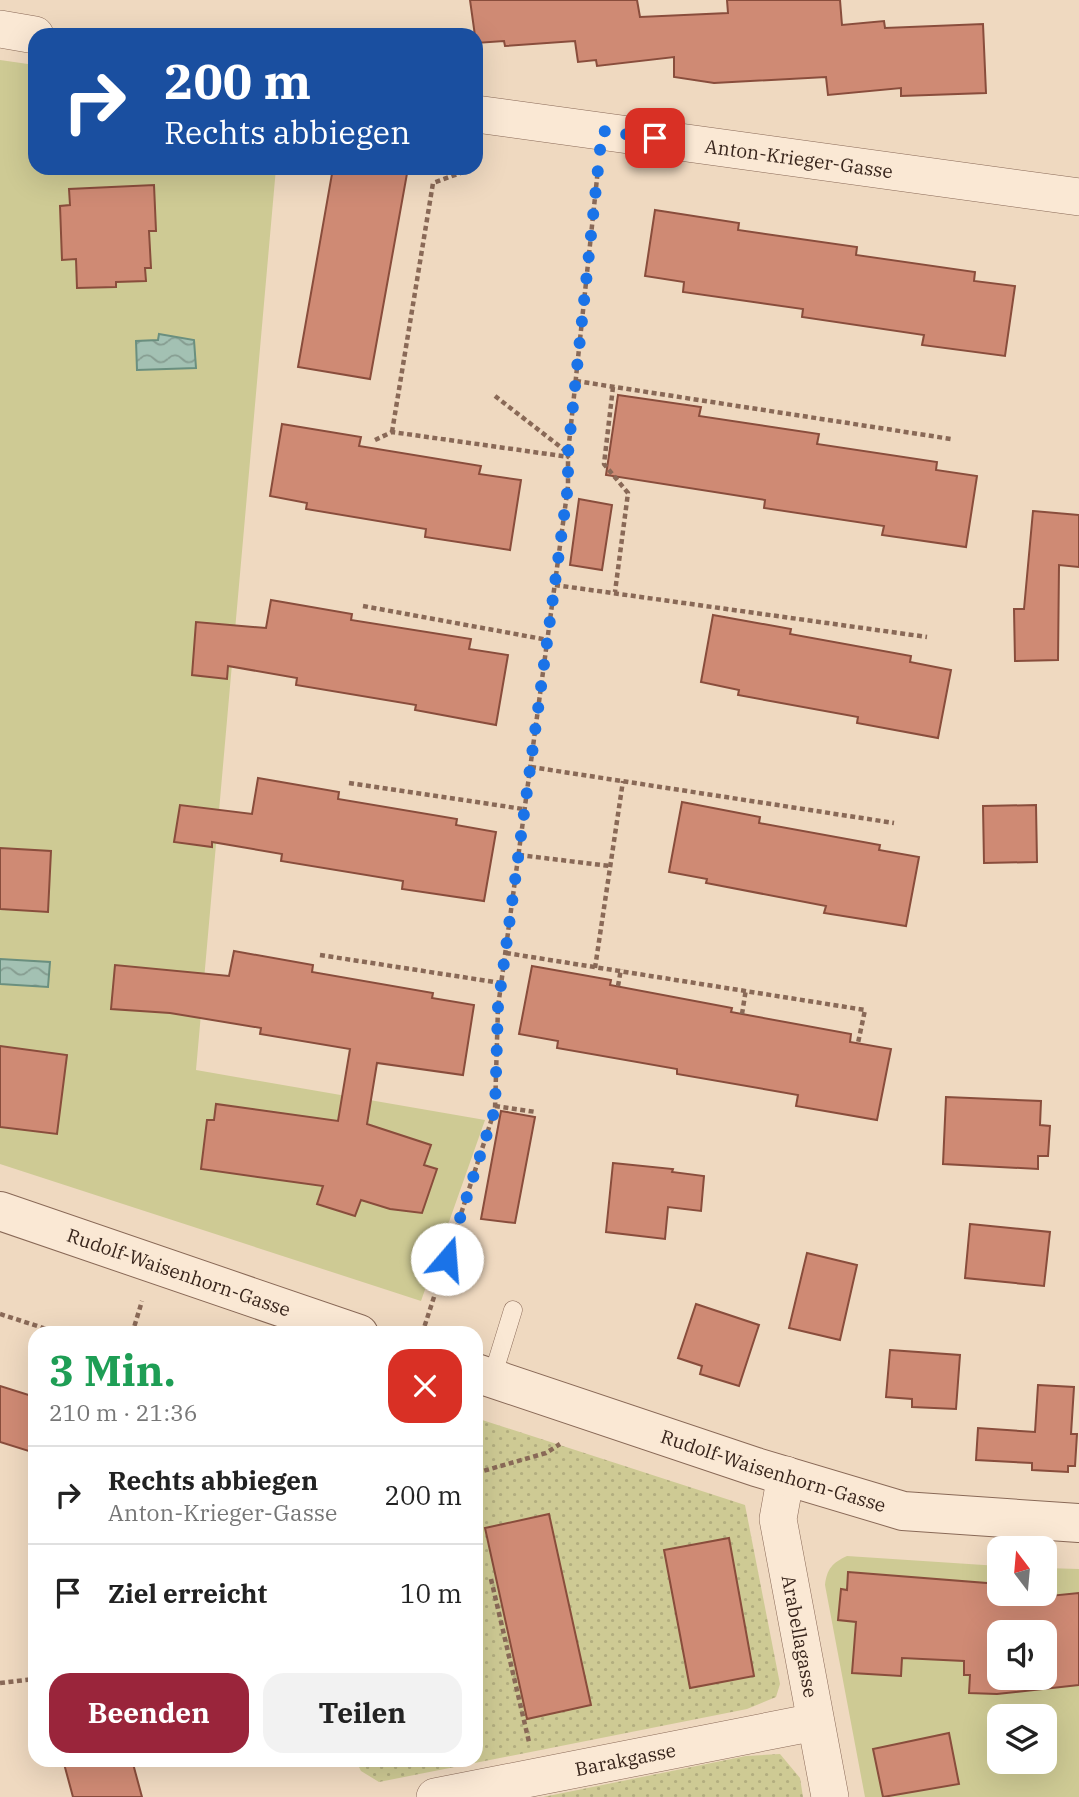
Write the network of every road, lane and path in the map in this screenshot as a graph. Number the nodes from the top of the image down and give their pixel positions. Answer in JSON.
{"nodes":[{"id":1,"x":0,"y":29,"type":"edge"},
{"id":2,"x":28,"y":34,"type":"edge"},
{"id":3,"x":483,"y":115,"type":"edge"},
{"id":4,"x":602,"y":131,"type":"junction"},
{"id":5,"x":455,"y":175,"type":"edge"},
{"id":6,"x":1079,"y":197,"type":"edge"},
{"id":7,"x":576,"y":381,"type":"junction"},
{"id":8,"x":613,"y":387,"type":"junction"},
{"id":9,"x":495,"y":396,"type":"dead end"},
{"id":10,"x":392,"y":432,"type":"junction"},
{"id":11,"x":951,"y":439,"type":"dead end"},
{"id":12,"x":375,"y":440,"type":"dead end"},
{"id":13,"x":568,"y":455,"type":"junction"},
{"id":14,"x":555,"y":585,"type":"junction"},
{"id":15,"x":615,"y":592,"type":"junction"},
{"id":16,"x":363,"y":606,"type":"dead end"},
{"id":17,"x":927,"y":637,"type":"dead end"},
{"id":18,"x":548,"y":640,"type":"junction"},
{"id":19,"x":531,"y":767,"type":"junction"},
{"id":20,"x":623,"y":781,"type":"junction"},
{"id":21,"x":349,"y":783,"type":"dead end"},
{"id":22,"x":523,"y":809,"type":"junction"},
{"id":23,"x":894,"y":824,"type":"dead end"},
{"id":24,"x":519,"y":855,"type":"junction"},
{"id":25,"x":610,"y":866,"type":"junction"},
{"id":26,"x":506,"y":953,"type":"junction"},
{"id":27,"x":320,"y":955,"type":"dead end"},
{"id":28,"x":595,"y":968,"type":"junction"},
{"id":29,"x":621,"y":970,"type":"junction"},
{"id":30,"x":501,"y":983,"type":"junction"},
{"id":31,"x":618,"y":986,"type":"dead end"},
{"id":32,"x":746,"y":989,"type":"junction"},
{"id":33,"x":742,"y":1014,"type":"dead end"},
{"id":34,"x":858,"y":1043,"type":"dead end"},
{"id":35,"x":495,"y":1106,"type":"junction"},
{"id":36,"x":536,"y":1112,"type":"dead end"},
{"id":37,"x":0,"y":1211,"type":"edge"},
{"id":38,"x":513,"y":1310,"type":"dead end"},
{"id":39,"x":0,"y":1314,"type":"edge"},
{"id":40,"x":37,"y":1326,"type":"edge"},
{"id":41,"x":336,"y":1326,"type":"edge"},
{"id":42,"x":425,"y":1326,"type":"edge"},
{"id":43,"x":484,"y":1376,"type":"edge"},
{"id":44,"x":603,"y":1415,"type":"junction"},
{"id":45,"x":483,"y":1472,"type":"edge"},
{"id":46,"x":786,"y":1475,"type":"junction"},
{"id":47,"x":1079,"y":1523,"type":"edge"},
{"id":48,"x":491,"y":1579,"type":"dead end"},
{"id":49,"x":28,"y":1680,"type":"edge"},
{"id":50,"x":0,"y":1684,"type":"edge"},
{"id":51,"x":815,"y":1722,"type":"junction"},
{"id":52,"x":537,"y":1777,"type":"junction"},
{"id":53,"x":435,"y":1797,"type":"edge"},
{"id":54,"x":830,"y":1797,"type":"edge"}],
"edges":[{"from":1,"to":2,"type":"street"},
{"from":3,"to":4,"type":"street","name":"Anton-Krieger-Gasse"},
{"from":4,"to":6,"type":"street","name":"Anton-Krieger-Gasse"},
{"from":4,"to":7,"type":"path"},
{"from":5,"to":10,"type":"path"},
{"from":7,"to":8,"type":"path"},
{"from":7,"to":13,"type":"path"},
{"from":8,"to":11,"type":"path"},
{"from":8,"to":15,"type":"path"},
{"from":9,"to":13,"type":"path"},
{"from":10,"to":12,"type":"path"},
{"from":10,"to":13,"type":"path"},
{"from":13,"to":14,"type":"path"},
{"from":14,"to":15,"type":"path"},
{"from":14,"to":18,"type":"path"},
{"from":15,"to":17,"type":"path"},
{"from":16,"to":18,"type":"path"},
{"from":18,"to":19,"type":"path"},
{"from":19,"to":20,"type":"path"},
{"from":19,"to":22,"type":"path"},
{"from":20,"to":23,"type":"path"},
{"from":20,"to":25,"type":"path"},
{"from":21,"to":22,"type":"path"},
{"from":22,"to":24,"type":"path"},
{"from":24,"to":25,"type":"path"},
{"from":24,"to":26,"type":"path"},
{"from":25,"to":28,"type":"path"},
{"from":26,"to":28,"type":"path"},
{"from":26,"to":30,"type":"path"},
{"from":27,"to":30,"type":"path"},
{"from":28,"to":29,"type":"path"},
{"from":29,"to":31,"type":"path"},
{"from":29,"to":32,"type":"path"},
{"from":30,"to":35,"type":"path"},
{"from":32,"to":33,"type":"path"},
{"from":32,"to":34,"type":"path"},
{"from":35,"to":36,"type":"path"},
{"from":35,"to":42,"type":"path"},
{"from":37,"to":41,"type":"street","name":"Rudolf-Waisenhorn-Gasse"},
{"from":38,"to":43,"type":"lane"},
{"from":39,"to":40,"type":"path"},
{"from":43,"to":44,"type":"street","name":"Rudolf-Waisenhorn-Gasse"},
{"from":44,"to":45,"type":"path"},
{"from":44,"to":46,"type":"street","name":"Rudolf-Waisenhorn-Gasse"},
{"from":46,"to":47,"type":"street","name":"Rudolf-Waisenhorn-Gasse"},
{"from":46,"to":51,"type":"street","name":"Arabellagasse"},
{"from":48,"to":52,"type":"path"},
{"from":49,"to":50,"type":"path"},
{"from":51,"to":52,"type":"street","name":"Barakgasse"},
{"from":51,"to":54,"type":"street","name":"Arabellagasse"},
{"from":52,"to":53,"type":"street","name":"Barakgasse"}]}
